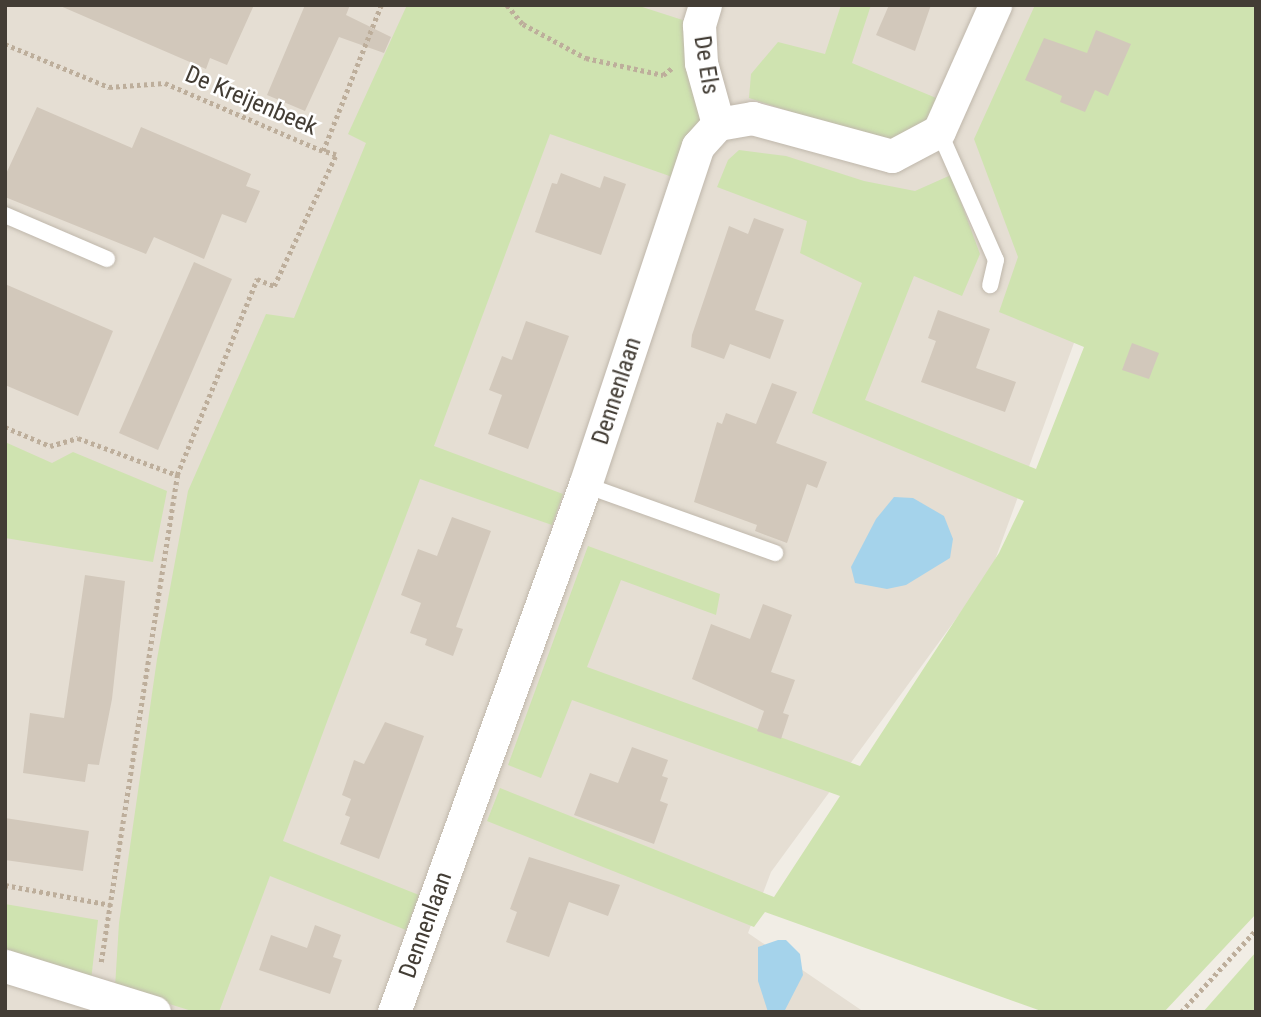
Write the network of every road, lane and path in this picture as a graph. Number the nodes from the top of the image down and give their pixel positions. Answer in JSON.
{"nodes":[{"id":1,"x":381,"y":5,"type":"edge"},
{"id":2,"x":507,"y":5,"type":"edge"},
{"id":3,"x":705,"y":5,"type":"edge"},
{"id":4,"x":995,"y":5,"type":"edge"},
{"id":5,"x":5,"y":44,"type":"edge"},
{"id":6,"x":700,"y":46,"type":"junction"},
{"id":7,"x":718,"y":124,"type":"junction"},
{"id":8,"x":939,"y":131,"type":"junction"},
{"id":9,"x":323,"y":151,"type":"junction"},
{"id":10,"x":5,"y":215,"type":"edge"},
{"id":11,"x":107,"y":259,"type":"dead end"},
{"id":12,"x":990,"y":285,"type":"dead end"},
{"id":13,"x":5,"y":427,"type":"edge"},
{"id":14,"x":177,"y":475,"type":"junction"},
{"id":15,"x":585,"y":485,"type":"junction"},
{"id":16,"x":775,"y":553,"type":"dead end"},
{"id":17,"x":5,"y":884,"type":"edge"},
{"id":18,"x":111,"y":905,"type":"junction"},
{"id":19,"x":1256,"y":930,"type":"edge"},
{"id":20,"x":5,"y":966,"type":"edge"},
{"id":21,"x":96,"y":995,"type":"junction"},
{"id":22,"x":150,"y":1011,"type":"edge"},
{"id":23,"x":394,"y":1012,"type":"edge"},
{"id":24,"x":1181,"y":1012,"type":"edge"}],
"edges":[{"from":1,"to":9,"type":"path"},
{"from":2,"to":6,"type":"path"},
{"from":3,"to":6,"type":"street","name":"De Els"},
{"from":4,"to":8,"type":"street"},
{"from":5,"to":9,"type":"path","name":"De Kreijenbeek"},
{"from":6,"to":7,"type":"street","name":"De Els"},
{"from":7,"to":8,"type":"street"},
{"from":7,"to":15,"type":"street","name":"Dennenlaan"},
{"from":8,"to":12,"type":"lane"},
{"from":9,"to":14,"type":"path"},
{"from":10,"to":11,"type":"lane"},
{"from":13,"to":14,"type":"path"},
{"from":14,"to":18,"type":"path"},
{"from":15,"to":16,"type":"lane"},
{"from":15,"to":23,"type":"street","name":"Dennenlaan"},
{"from":17,"to":18,"type":"path"},
{"from":18,"to":21,"type":"path"},
{"from":19,"to":24,"type":"path"},
{"from":20,"to":21,"type":"street"},
{"from":21,"to":22,"type":"street"}]}
